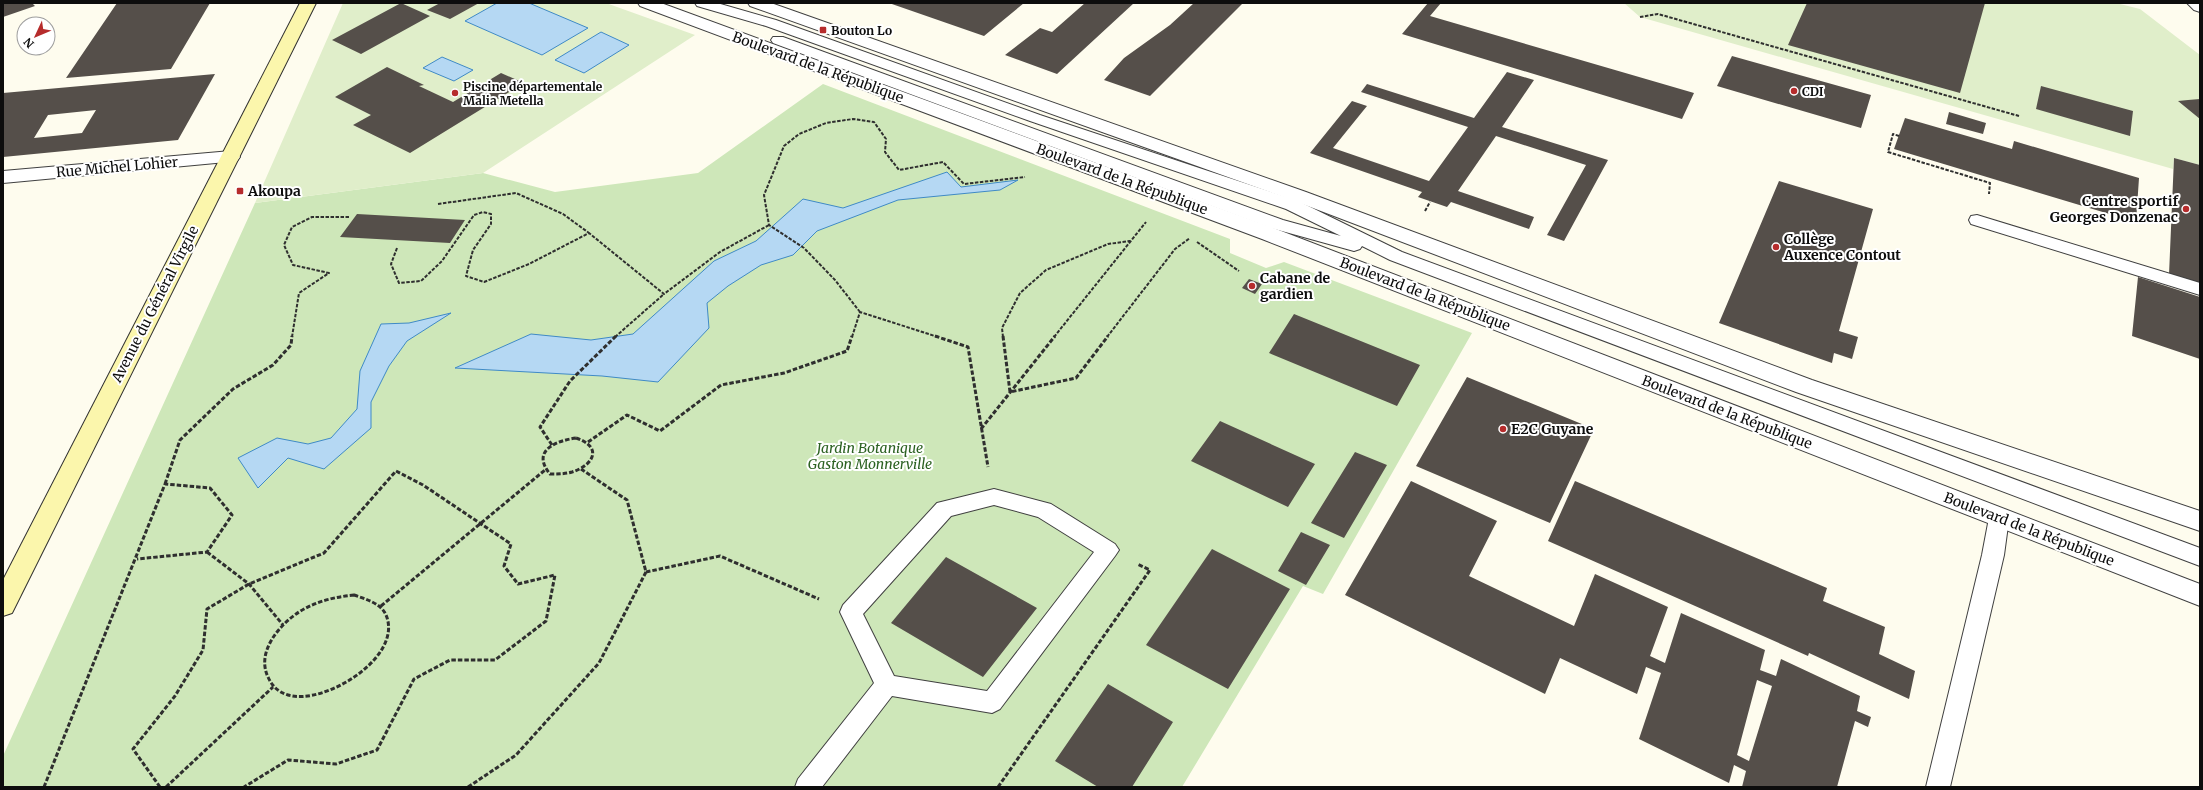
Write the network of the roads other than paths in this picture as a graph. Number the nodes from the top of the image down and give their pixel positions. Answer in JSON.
{"nodes":[{"id":1,"x":308,"y":3,"type":"edge"},
{"id":2,"x":646,"y":3,"type":"edge"},
{"id":3,"x":698,"y":3,"type":"edge"},
{"id":4,"x":702,"y":3,"type":"edge"},
{"id":5,"x":756,"y":3,"type":"edge"},
{"id":6,"x":2195,"y":3,"type":"edge"},
{"id":7,"x":2200,"y":7,"type":"edge"},
{"id":8,"x":231,"y":156,"type":"junction"},
{"id":9,"x":3,"y":178,"type":"edge"},
{"id":10,"x":1981,"y":221,"type":"road end"},
{"id":11,"x":1396,"y":256,"type":"junction"},
{"id":12,"x":2200,"y":289,"type":"edge"},
{"id":13,"x":2000,"y":518,"type":"junction"},
{"id":14,"x":2200,"y":521,"type":"edge"},
{"id":15,"x":2200,"y":557,"type":"edge"},
{"id":16,"x":2200,"y":596,"type":"edge"},
{"id":17,"x":3,"y":605,"type":"edge"},
{"id":18,"x":887,"y":685,"type":"junction"},
{"id":19,"x":807,"y":787,"type":"edge"},
{"id":20,"x":1938,"y":787,"type":"edge"}],
"edges":[{"from":1,"to":8,"type":"main road","name":"Avenue du Général Virgile"},
{"from":2,"to":13,"type":"street","name":"Boulevard de la République"},
{"from":3,"to":11,"type":"lane"},
{"from":4,"to":11,"type":"lane"},
{"from":5,"to":14,"type":"street"},
{"from":6,"to":7,"type":"street"},
{"from":8,"to":9,"type":"street","name":"Rue Michel Lohier"},
{"from":8,"to":17,"type":"main road","name":"Avenue du Général Virgile"},
{"from":10,"to":12,"type":"lane"},
{"from":11,"to":15,"type":"lane"},
{"from":13,"to":16,"type":"street","name":"Boulevard de la République"},
{"from":13,"to":20,"type":"lane"},
{"from":18,"to":18,"type":"lane"},
{"from":18,"to":19,"type":"lane"}]}
